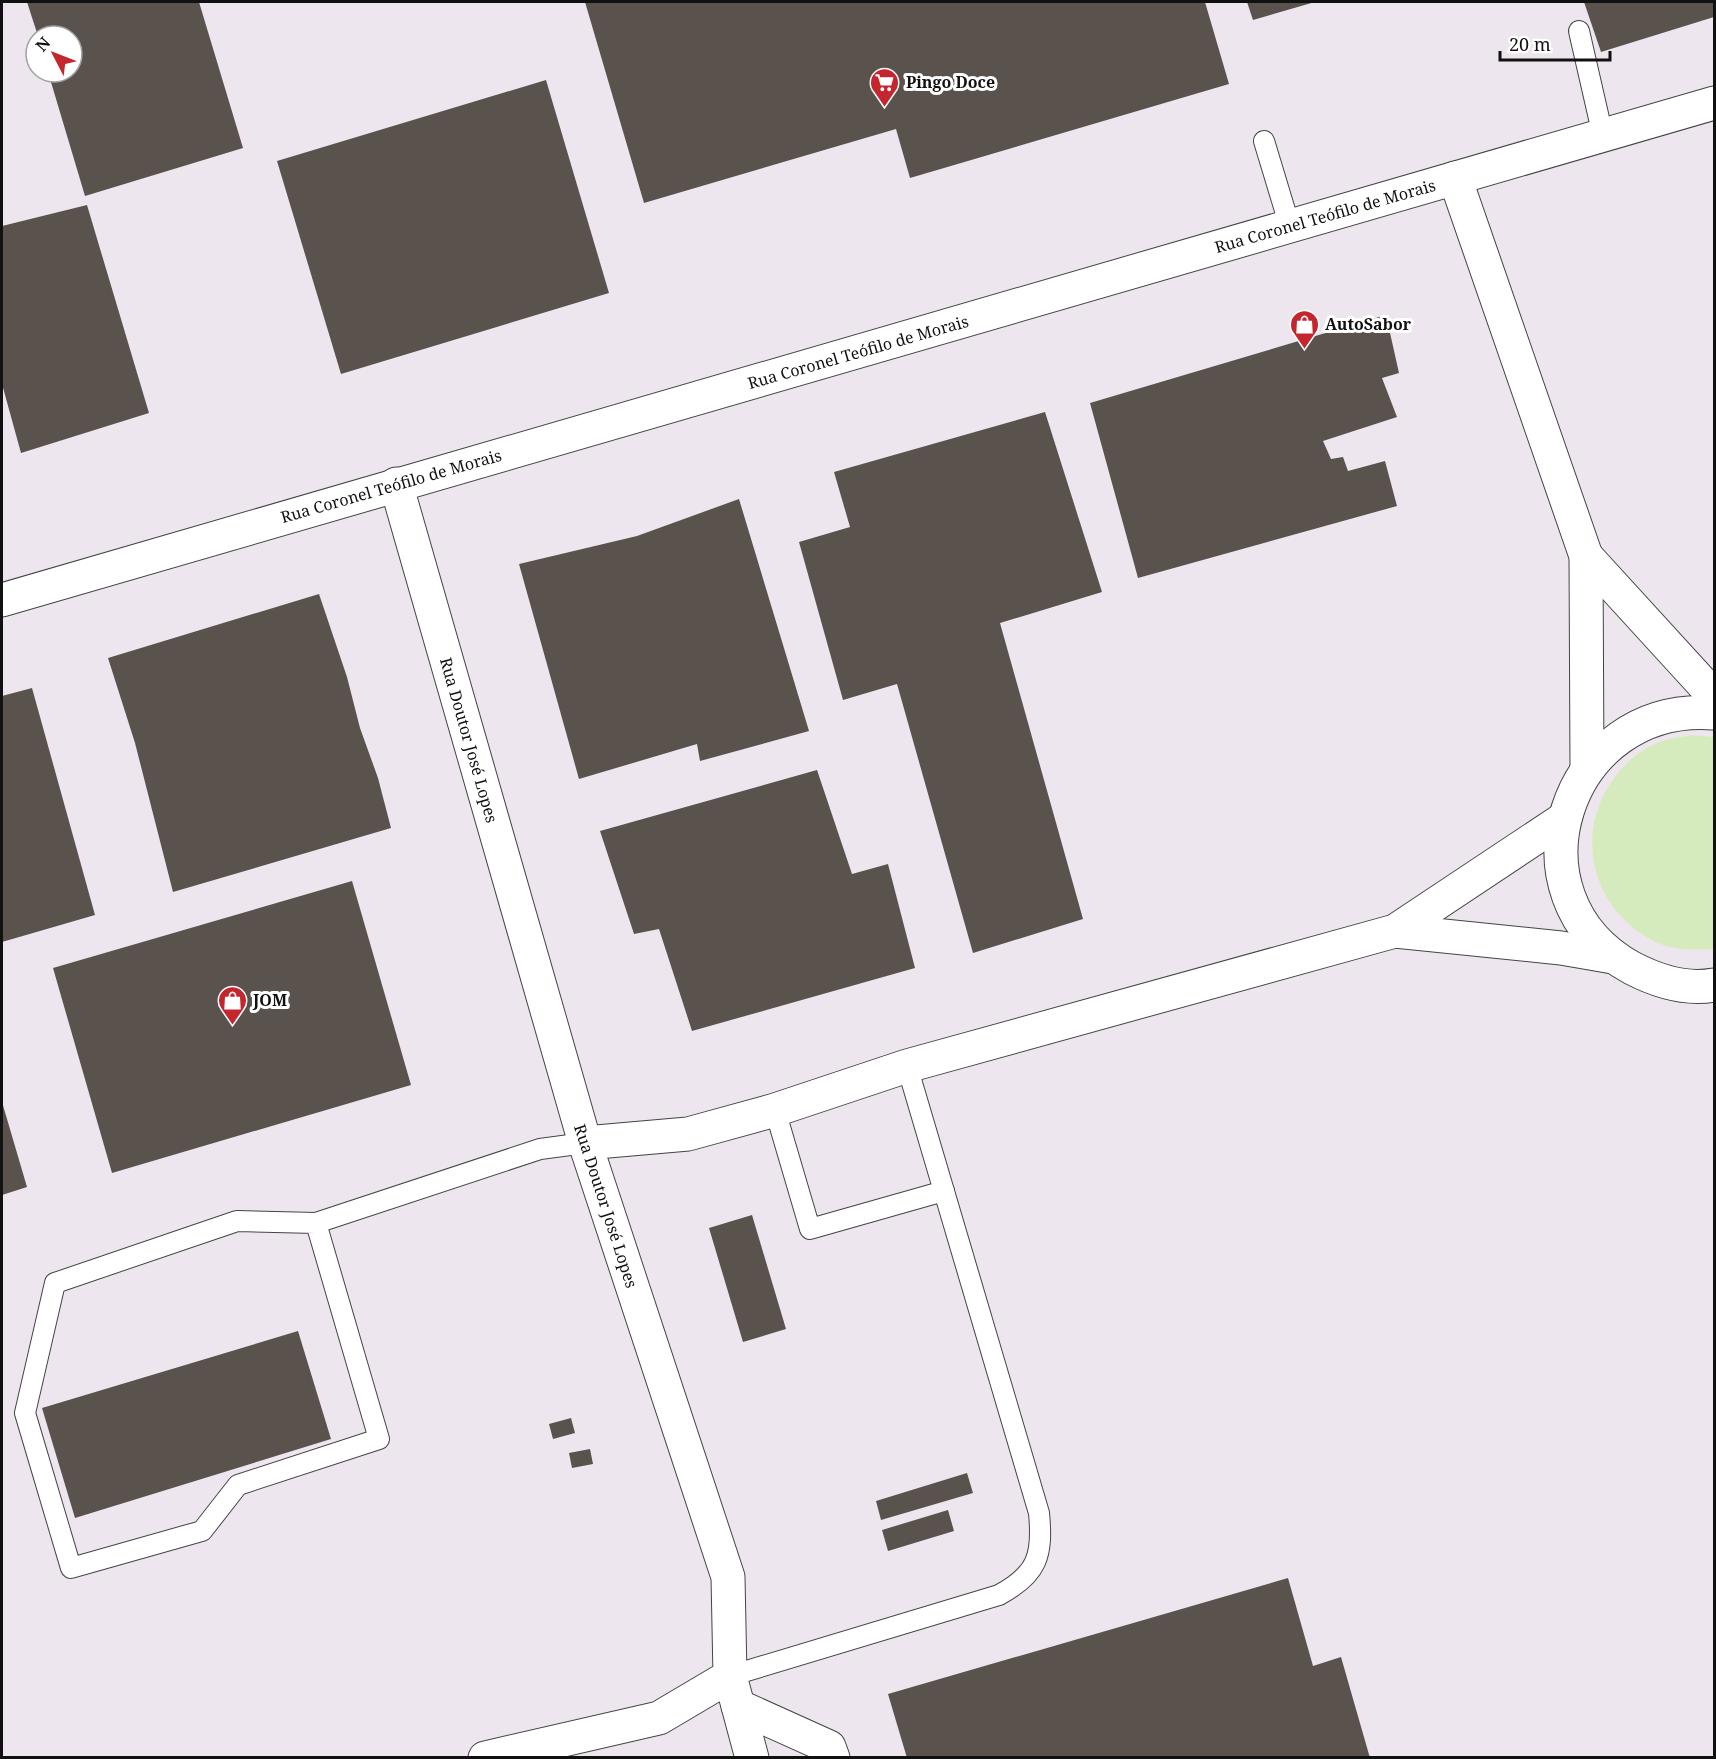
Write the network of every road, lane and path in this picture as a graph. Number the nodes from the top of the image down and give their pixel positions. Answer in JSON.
{"nodes":[{"id":1,"x":1579,"y":31,"type":"dead end"},
{"id":2,"x":1714,"y":103,"type":"edge"},
{"id":3,"x":1603,"y":136,"type":"junction"},
{"id":4,"x":1264,"y":141,"type":"dead end"},
{"id":5,"x":1455,"y":178,"type":"junction"},
{"id":6,"x":1290,"y":227,"type":"junction"},
{"id":7,"x":396,"y":484,"type":"junction"},
{"id":8,"x":1586,"y":556,"type":"junction"},
{"id":9,"x":2,"y":600,"type":"edge"},
{"id":10,"x":1714,"y":696,"type":"edge"},
{"id":11,"x":1714,"y":713,"type":"edge"},
{"id":12,"x":1587,"y":769,"type":"junction"},
{"id":13,"x":1565,"y":818,"type":"junction"},
{"id":14,"x":1395,"y":931,"type":"junction"},
{"id":15,"x":1613,"y":957,"type":"junction"},
{"id":16,"x":1714,"y":985,"type":"edge"},
{"id":17,"x":907,"y":1066,"type":"junction"},
{"id":18,"x":775,"y":1110,"type":"junction"},
{"id":19,"x":585,"y":1143,"type":"junction"},
{"id":20,"x":944,"y":1191,"type":"junction"},
{"id":21,"x":316,"y":1223,"type":"junction"},
{"id":22,"x":734,"y":1691,"type":"junction"},
{"id":23,"x":485,"y":1758,"type":"edge"},
{"id":24,"x":752,"y":1758,"type":"edge"},
{"id":25,"x":833,"y":1758,"type":"edge"}],
"edges":[{"from":1,"to":3,"type":"lane"},
{"from":2,"to":3,"type":"street","name":"Rua Coronel Teófilo de Morais"},
{"from":3,"to":5,"type":"street","name":"Rua Coronel Teófilo de Morais"},
{"from":4,"to":6,"type":"lane"},
{"from":5,"to":6,"type":"street","name":"Rua Coronel Teófilo de Morais"},
{"from":5,"to":8,"type":"street"},
{"from":6,"to":7,"type":"street","name":"Rua Coronel Teófilo de Morais"},
{"from":7,"to":9,"type":"street","name":"Rua Coronel Teófilo de Morais"},
{"from":7,"to":19,"type":"street","name":"Rua Doutor José Lopes"},
{"from":8,"to":10,"type":"street"},
{"from":8,"to":12,"type":"street"},
{"from":11,"to":12,"type":"street"},
{"from":12,"to":13,"type":"street"},
{"from":13,"to":14,"type":"street"},
{"from":13,"to":15,"type":"street"},
{"from":14,"to":15,"type":"street"},
{"from":14,"to":17,"type":"street"},
{"from":15,"to":16,"type":"street"},
{"from":17,"to":18,"type":"street"},
{"from":17,"to":20,"type":"lane"},
{"from":18,"to":19,"type":"street"},
{"from":18,"to":20,"type":"lane"},
{"from":19,"to":21,"type":"lane"},
{"from":19,"to":22,"type":"street","name":"Rua Doutor José Lopes"},
{"from":20,"to":22,"type":"lane"},
{"from":21,"to":21,"type":"lane"},
{"from":22,"to":23,"type":"street"},
{"from":22,"to":24,"type":"street","name":"Rua Doutor José Lopes"},
{"from":22,"to":25,"type":"street"}]}
